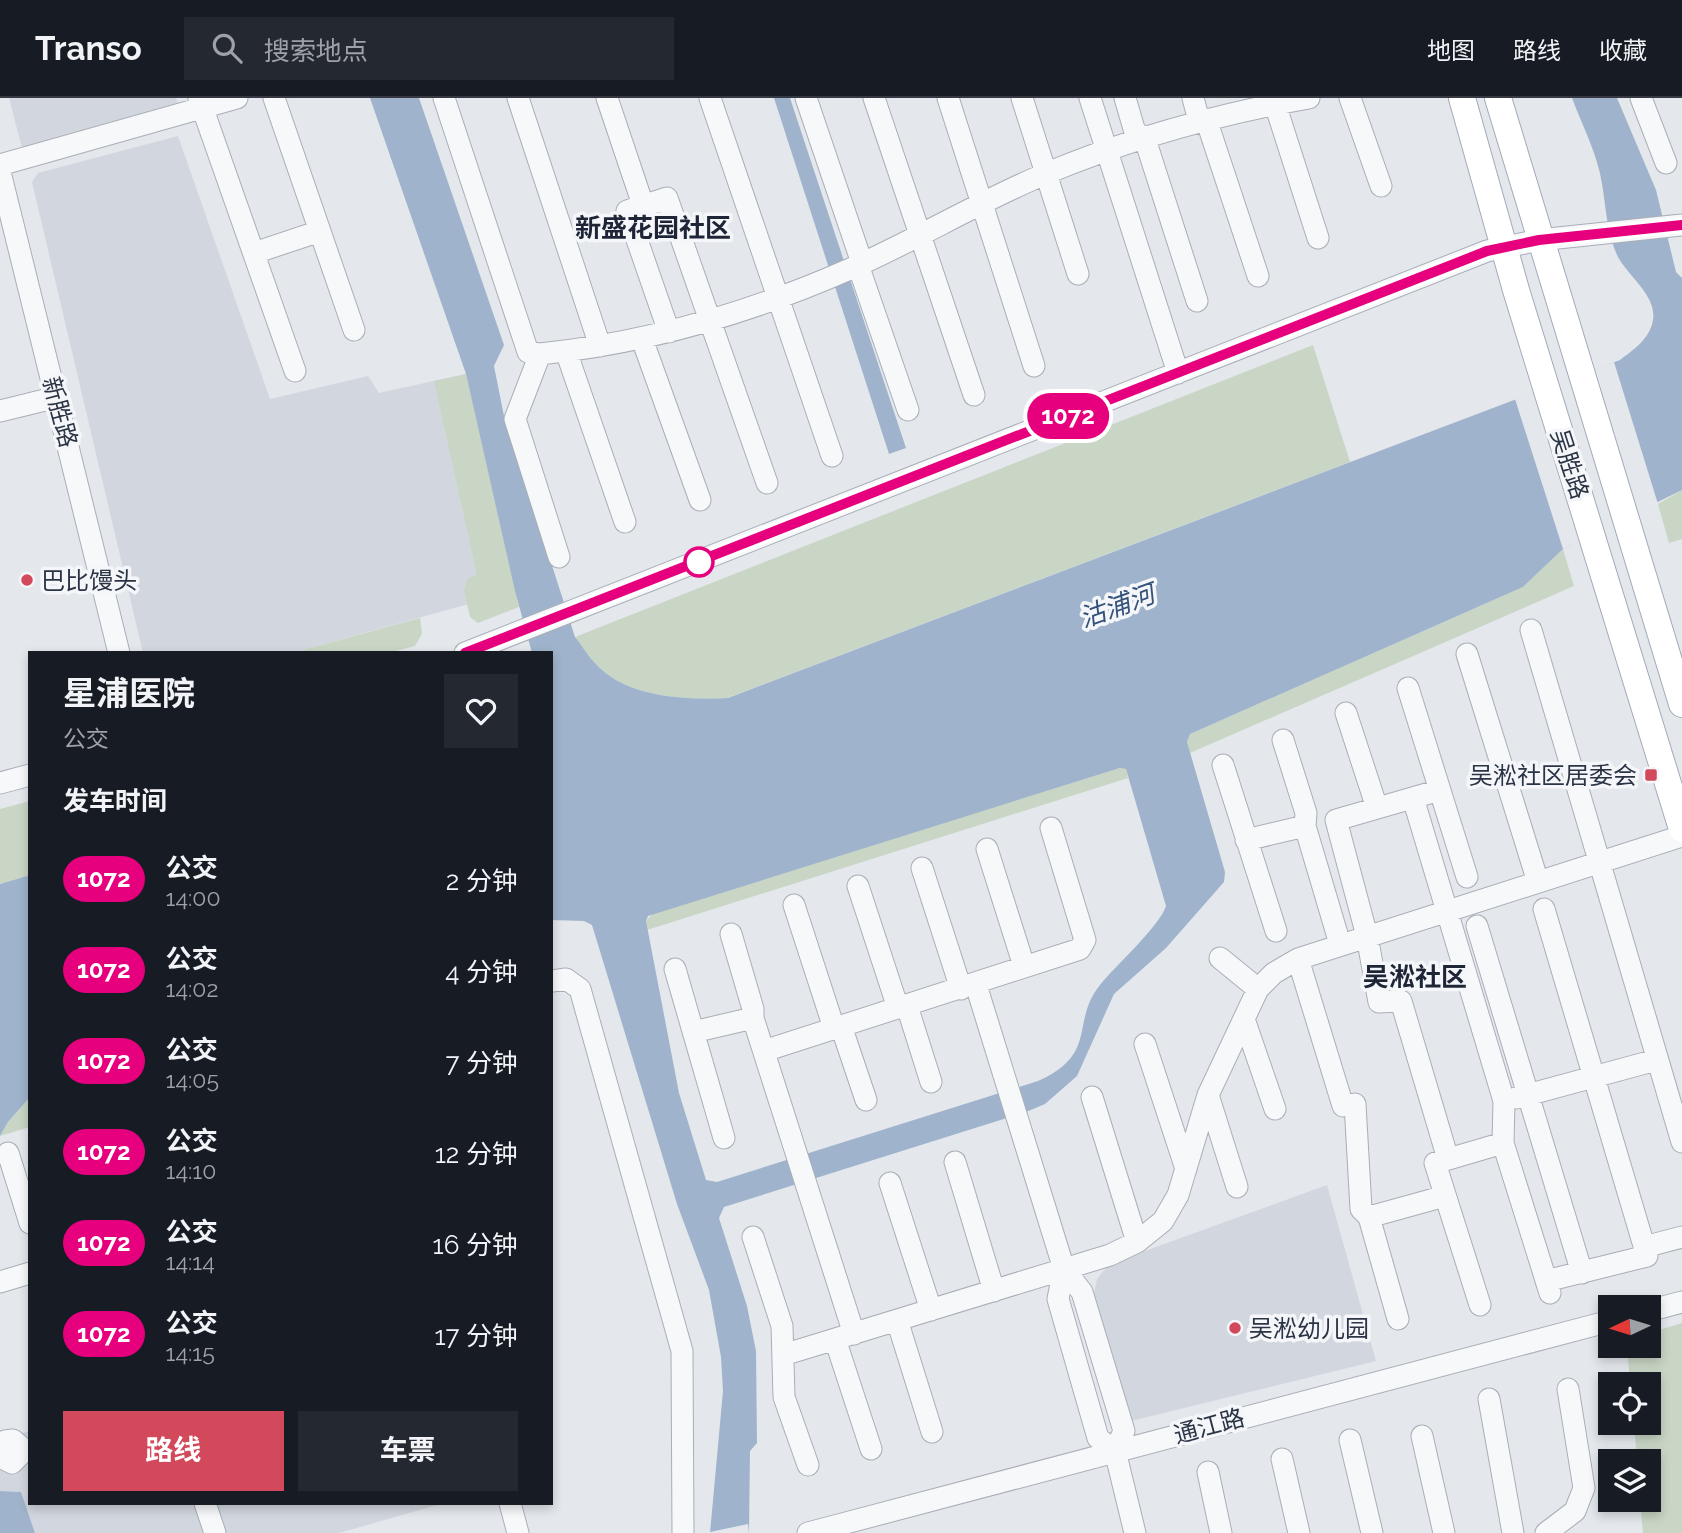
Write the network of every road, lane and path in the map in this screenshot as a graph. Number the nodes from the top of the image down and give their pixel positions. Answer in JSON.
{"nodes":[{"id":1,"x":237,"y":98,"type":"edge"},
{"id":2,"x":274,"y":98,"type":"edge"},
{"id":3,"x":444,"y":98,"type":"edge"},
{"id":4,"x":518,"y":98,"type":"edge"},
{"id":5,"x":607,"y":98,"type":"edge"},
{"id":6,"x":710,"y":98,"type":"edge"},
{"id":7,"x":806,"y":98,"type":"edge"},
{"id":8,"x":874,"y":98,"type":"edge"},
{"id":9,"x":948,"y":98,"type":"edge"},
{"id":10,"x":1022,"y":98,"type":"edge"},
{"id":11,"x":1090,"y":98,"type":"edge"},
{"id":12,"x":1125,"y":98,"type":"edge"},
{"id":13,"x":1193,"y":98,"type":"edge"},
{"id":14,"x":1309,"y":98,"type":"edge"},
{"id":15,"x":1350,"y":98,"type":"edge"},
{"id":16,"x":1462,"y":98,"type":"edge"},
{"id":17,"x":1498,"y":98,"type":"edge"},
{"id":18,"x":1641,"y":98,"type":"edge"},
{"id":19,"x":1268,"y":102,"type":"edge"},
{"id":20,"x":201,"y":103,"type":"edge"},
{"id":21,"x":1203,"y":120,"type":"junction"},
{"id":22,"x":1141,"y":138,"type":"junction"},
{"id":23,"x":1107,"y":150,"type":"junction"},
{"id":24,"x":1666,"y":163,"type":"dead end"},
{"id":25,"x":0,"y":165,"type":"edge"},
{"id":26,"x":0,"y":172,"type":"edge"},
{"id":27,"x":1046,"y":173,"type":"junction"},
{"id":28,"x":1381,"y":186,"type":"dead end"},
{"id":29,"x":981,"y":202,"type":"junction"},
{"id":30,"x":643,"y":205,"type":"junction"},
{"id":31,"x":1675,"y":225,"type":"edge"},
{"id":32,"x":320,"y":231,"type":"junction"},
{"id":33,"x":919,"y":233,"type":"junction"},
{"id":34,"x":1318,"y":238,"type":"dead end"},
{"id":35,"x":1539,"y":240,"type":"junction"},
{"id":36,"x":1504,"y":247,"type":"junction"},
{"id":37,"x":254,"y":253,"type":"junction"},
{"id":38,"x":857,"y":265,"type":"junction"},
{"id":39,"x":1078,"y":274,"type":"dead end"},
{"id":40,"x":1258,"y":276,"type":"dead end"},
{"id":41,"x":777,"y":299,"type":"junction"},
{"id":42,"x":1196,"y":301,"type":"dead end"},
{"id":43,"x":711,"y":321,"type":"junction"},
{"id":44,"x":354,"y":330,"type":"dead end"},
{"id":45,"x":669,"y":332,"type":"junction"},
{"id":46,"x":642,"y":339,"type":"junction"},
{"id":47,"x":600,"y":346,"type":"junction"},
{"id":48,"x":566,"y":351,"type":"junction"},
{"id":49,"x":540,"y":354,"type":"junction"},
{"id":50,"x":1034,"y":366,"type":"dead end"},
{"id":51,"x":295,"y":371,"type":"dead end"},
{"id":52,"x":1178,"y":373,"type":"junction"},
{"id":53,"x":974,"y":395,"type":"dead end"},
{"id":54,"x":57,"y":397,"type":"junction"},
{"id":55,"x":0,"y":411,"type":"edge"},
{"id":56,"x":908,"y":411,"type":"dead end"},
{"id":57,"x":832,"y":456,"type":"dead end"},
{"id":58,"x":767,"y":483,"type":"dead end"},
{"id":59,"x":700,"y":500,"type":"dead end"},
{"id":60,"x":625,"y":522,"type":"dead end"},
{"id":61,"x":559,"y":557,"type":"dead end"},
{"id":62,"x":1531,"y":629,"type":"dead end"},
{"id":63,"x":119,"y":651,"type":"edge"},
{"id":64,"x":470,"y":651,"type":"edge"},
{"id":65,"x":1467,"y":654,"type":"dead end"},
{"id":66,"x":1408,"y":688,"type":"dead end"},
{"id":67,"x":1682,"y":704,"type":"edge"},
{"id":68,"x":1346,"y":713,"type":"dead end"},
{"id":69,"x":1283,"y":740,"type":"dead end"},
{"id":70,"x":1223,"y":765,"type":"dead end"},
{"id":71,"x":28,"y":776,"type":"edge"},
{"id":72,"x":0,"y":783,"type":"edge"},
{"id":73,"x":1440,"y":790,"type":"junction"},
{"id":74,"x":1413,"y":798,"type":"junction"},
{"id":75,"x":1377,"y":808,"type":"junction"},
{"id":76,"x":1305,"y":827,"type":"junction"},
{"id":77,"x":1051,"y":828,"type":"dead end"},
{"id":78,"x":1682,"y":829,"type":"edge"},
{"id":79,"x":1682,"y":836,"type":"edge"},
{"id":80,"x":1246,"y":840,"type":"junction"},
{"id":81,"x":987,"y":849,"type":"dead end"},
{"id":82,"x":1599,"y":863,"type":"junction"},
{"id":83,"x":922,"y":867,"type":"dead end"},
{"id":84,"x":1467,"y":877,"type":"dead end"},
{"id":85,"x":1538,"y":882,"type":"junction"},
{"id":86,"x":858,"y":886,"type":"dead end"},
{"id":87,"x":794,"y":905,"type":"dead end"},
{"id":88,"x":1544,"y":909,"type":"dead end"},
{"id":89,"x":1448,"y":910,"type":"junction"},
{"id":90,"x":1477,"y":926,"type":"dead end"},
{"id":91,"x":1276,"y":931,"type":"dead end"},
{"id":92,"x":731,"y":934,"type":"dead end"},
{"id":93,"x":1367,"y":936,"type":"junction"},
{"id":94,"x":1340,"y":944,"type":"junction"},
{"id":95,"x":1220,"y":958,"type":"dead end"},
{"id":96,"x":1298,"y":959,"type":"junction"},
{"id":97,"x":1024,"y":966,"type":"junction"},
{"id":98,"x":675,"y":969,"type":"dead end"},
{"id":99,"x":553,"y":981,"type":"edge"},
{"id":100,"x":969,"y":987,"type":"junction"},
{"id":101,"x":1258,"y":989,"type":"junction"},
{"id":102,"x":902,"y":1007,"type":"junction"},
{"id":103,"x":753,"y":1018,"type":"junction"},
{"id":104,"x":1244,"y":1019,"type":"junction"},
{"id":105,"x":838,"y":1027,"type":"junction"},
{"id":106,"x":693,"y":1032,"type":"junction"},
{"id":107,"x":1145,"y":1044,"type":"dead end"},
{"id":108,"x":764,"y":1051,"type":"junction"},
{"id":109,"x":1656,"y":1060,"type":"junction"},
{"id":110,"x":1592,"y":1077,"type":"junction"},
{"id":111,"x":931,"y":1082,"type":"dead end"},
{"id":112,"x":1528,"y":1094,"type":"junction"},
{"id":113,"x":1208,"y":1095,"type":"junction"},
{"id":114,"x":1092,"y":1097,"type":"dead end"},
{"id":115,"x":866,"y":1100,"type":"dead end"},
{"id":116,"x":1504,"y":1101,"type":"junction"},
{"id":117,"x":1275,"y":1109,"type":"dead end"},
{"id":118,"x":724,"y":1138,"type":"dead end"},
{"id":119,"x":1682,"y":1142,"type":"edge"},
{"id":120,"x":1503,"y":1143,"type":"junction"},
{"id":121,"x":8,"y":1153,"type":"dead end"},
{"id":122,"x":1448,"y":1159,"type":"junction"},
{"id":123,"x":955,"y":1162,"type":"dead end"},
{"id":124,"x":1186,"y":1168,"type":"junction"},
{"id":125,"x":890,"y":1183,"type":"dead end"},
{"id":126,"x":1237,"y":1188,"type":"dead end"},
{"id":127,"x":1445,"y":1196,"type":"junction"},
{"id":128,"x":28,"y":1217,"type":"edge"},
{"id":129,"x":1369,"y":1217,"type":"junction"},
{"id":130,"x":753,"y":1237,"type":"dead end"},
{"id":131,"x":1682,"y":1237,"type":"edge"},
{"id":132,"x":1137,"y":1241,"type":"junction"},
{"id":133,"x":1644,"y":1247,"type":"junction"},
{"id":134,"x":1064,"y":1269,"type":"junction"},
{"id":135,"x":1582,"y":1273,"type":"junction"},
{"id":136,"x":28,"y":1274,"type":"edge"},
{"id":137,"x":0,"y":1282,"type":"edge"},
{"id":138,"x":994,"y":1291,"type":"junction"},
{"id":139,"x":1682,"y":1302,"type":"edge"},
{"id":140,"x":1480,"y":1305,"type":"dead end"},
{"id":141,"x":1661,"y":1308,"type":"edge"},
{"id":142,"x":931,"y":1310,"type":"junction"},
{"id":143,"x":1398,"y":1319,"type":"dead end"},
{"id":144,"x":897,"y":1320,"type":"junction"},
{"id":145,"x":1598,"y":1324,"type":"edge"},
{"id":146,"x":844,"y":1336,"type":"junction"},
{"id":147,"x":783,"y":1355,"type":"junction"},
{"id":148,"x":1568,"y":1389,"type":"dead end"},
{"id":149,"x":1489,"y":1399,"type":"dead end"},
{"id":150,"x":932,"y":1432,"type":"dead end"},
{"id":151,"x":1422,"y":1436,"type":"dead end"},
{"id":152,"x":1350,"y":1440,"type":"dead end"},
{"id":153,"x":0,"y":1447,"type":"edge"},
{"id":154,"x":871,"y":1449,"type":"dead end"},
{"id":155,"x":1115,"y":1451,"type":"junction"},
{"id":156,"x":1282,"y":1459,"type":"dead end"},
{"id":157,"x":15,"y":1463,"type":"edge"},
{"id":158,"x":808,"y":1465,"type":"dead end"},
{"id":159,"x":1208,"y":1472,"type":"dead end"},
{"id":160,"x":206,"y":1505,"type":"edge"},
{"id":161,"x":511,"y":1505,"type":"edge"},
{"id":162,"x":1569,"y":1526,"type":"edge"},
{"id":163,"x":215,"y":1533,"type":"edge"},
{"id":164,"x":518,"y":1533,"type":"edge"},
{"id":165,"x":683,"y":1533,"type":"edge"},
{"id":166,"x":808,"y":1533,"type":"edge"},
{"id":167,"x":1135,"y":1533,"type":"edge"},
{"id":168,"x":1221,"y":1533,"type":"edge"},
{"id":169,"x":1299,"y":1533,"type":"edge"},
{"id":170,"x":1372,"y":1533,"type":"edge"},
{"id":171,"x":1444,"y":1533,"type":"edge"},
{"id":172,"x":1513,"y":1533,"type":"edge"},
{"id":173,"x":1546,"y":1533,"type":"edge"}],
"edges":[{"from":1,"to":20,"type":"street"},
{"from":2,"to":32,"type":"street"},
{"from":3,"to":49,"type":"street"},
{"from":4,"to":47,"type":"street"},
{"from":5,"to":30,"type":"street"},
{"from":6,"to":41,"type":"street"},
{"from":7,"to":38,"type":"street"},
{"from":8,"to":33,"type":"street"},
{"from":9,"to":29,"type":"street"},
{"from":10,"to":27,"type":"street"},
{"from":11,"to":23,"type":"street"},
{"from":12,"to":22,"type":"street"},
{"from":13,"to":21,"type":"street"},
{"from":14,"to":19,"type":"street"},
{"from":15,"to":28,"type":"street"},
{"from":16,"to":36,"type":"main road","name":"吴胜路"},
{"from":17,"to":35,"type":"main road","name":"吴胜路"},
{"from":18,"to":24,"type":"street"},
{"from":19,"to":21,"type":"street"},
{"from":19,"to":34,"type":"street"},
{"from":20,"to":25,"type":"street"},
{"from":20,"to":37,"type":"street"},
{"from":21,"to":22,"type":"street"},
{"from":21,"to":40,"type":"street"},
{"from":22,"to":23,"type":"street"},
{"from":22,"to":42,"type":"street"},
{"from":23,"to":27,"type":"street"},
{"from":23,"to":52,"type":"street"},
{"from":26,"to":54,"type":"street","name":"新胜路"},
{"from":27,"to":29,"type":"street"},
{"from":27,"to":39,"type":"street"},
{"from":29,"to":33,"type":"street"},
{"from":29,"to":50,"type":"street"},
{"from":30,"to":43,"type":"street"},
{"from":30,"to":45,"type":"street"},
{"from":31,"to":35,"type":"street"},
{"from":32,"to":37,"type":"street"},
{"from":32,"to":44,"type":"street"},
{"from":33,"to":38,"type":"street"},
{"from":33,"to":53,"type":"street"},
{"from":35,"to":36,"type":"street"},
{"from":35,"to":67,"type":"main road","name":"吴胜路"},
{"from":36,"to":52,"type":"street"},
{"from":36,"to":78,"type":"main road","name":"吴胜路"},
{"from":37,"to":51,"type":"street"},
{"from":38,"to":41,"type":"street"},
{"from":38,"to":56,"type":"street"},
{"from":41,"to":43,"type":"street"},
{"from":41,"to":57,"type":"street"},
{"from":43,"to":45,"type":"street"},
{"from":43,"to":58,"type":"street"},
{"from":45,"to":46,"type":"street"},
{"from":46,"to":47,"type":"street"},
{"from":46,"to":59,"type":"street"},
{"from":47,"to":48,"type":"street"},
{"from":48,"to":49,"type":"street"},
{"from":48,"to":60,"type":"street"},
{"from":49,"to":61,"type":"street"},
{"from":52,"to":64,"type":"street"},
{"from":54,"to":55,"type":"street"},
{"from":54,"to":63,"type":"street","name":"新胜路"},
{"from":62,"to":82,"type":"street"},
{"from":65,"to":85,"type":"street"},
{"from":66,"to":73,"type":"street"},
{"from":68,"to":75,"type":"street"},
{"from":69,"to":76,"type":"street"},
{"from":70,"to":80,"type":"street"},
{"from":71,"to":72,"type":"street"},
{"from":73,"to":74,"type":"street"},
{"from":73,"to":84,"type":"street"},
{"from":74,"to":75,"type":"street"},
{"from":74,"to":89,"type":"street"},
{"from":75,"to":93,"type":"street"},
{"from":76,"to":80,"type":"street"},
{"from":76,"to":94,"type":"street"},
{"from":77,"to":97,"type":"street"},
{"from":79,"to":82,"type":"street"},
{"from":80,"to":91,"type":"street"},
{"from":81,"to":97,"type":"street"},
{"from":82,"to":85,"type":"street"},
{"from":82,"to":109,"type":"street"},
{"from":83,"to":100,"type":"street"},
{"from":85,"to":89,"type":"street"},
{"from":86,"to":102,"type":"street"},
{"from":87,"to":105,"type":"street"},
{"from":88,"to":110,"type":"street"},
{"from":89,"to":93,"type":"street"},
{"from":89,"to":116,"type":"street"},
{"from":90,"to":112,"type":"street"},
{"from":92,"to":103,"type":"street"},
{"from":93,"to":94,"type":"street"},
{"from":93,"to":122,"type":"street"},
{"from":94,"to":96,"type":"street"},
{"from":95,"to":101,"type":"street"},
{"from":96,"to":101,"type":"street"},
{"from":96,"to":129,"type":"street"},
{"from":97,"to":100,"type":"street"},
{"from":98,"to":106,"type":"street"},
{"from":99,"to":165,"type":"street"},
{"from":100,"to":102,"type":"street"},
{"from":100,"to":134,"type":"street"},
{"from":101,"to":104,"type":"street"},
{"from":102,"to":105,"type":"street"},
{"from":102,"to":111,"type":"street"},
{"from":103,"to":106,"type":"street"},
{"from":103,"to":108,"type":"street"},
{"from":104,"to":113,"type":"street"},
{"from":104,"to":117,"type":"street"},
{"from":105,"to":108,"type":"street"},
{"from":105,"to":115,"type":"street"},
{"from":106,"to":118,"type":"street"},
{"from":107,"to":124,"type":"street"},
{"from":108,"to":146,"type":"street"},
{"from":109,"to":110,"type":"street"},
{"from":109,"to":119,"type":"street"},
{"from":110,"to":112,"type":"street"},
{"from":110,"to":133,"type":"street"},
{"from":112,"to":116,"type":"street"},
{"from":112,"to":135,"type":"street"},
{"from":113,"to":124,"type":"street"},
{"from":113,"to":126,"type":"street"},
{"from":114,"to":132,"type":"street"},
{"from":116,"to":120,"type":"street"},
{"from":120,"to":122,"type":"street"},
{"from":120,"to":135,"type":"street"},
{"from":121,"to":128,"type":"street"},
{"from":122,"to":127,"type":"street"},
{"from":123,"to":138,"type":"street"},
{"from":124,"to":132,"type":"street"},
{"from":125,"to":142,"type":"street"},
{"from":127,"to":129,"type":"street"},
{"from":127,"to":140,"type":"street"},
{"from":129,"to":143,"type":"street"},
{"from":130,"to":147,"type":"street"},
{"from":131,"to":133,"type":"street"},
{"from":132,"to":134,"type":"street"},
{"from":133,"to":135,"type":"street"},
{"from":134,"to":138,"type":"street"},
{"from":134,"to":155,"type":"street"},
{"from":136,"to":137,"type":"street"},
{"from":138,"to":142,"type":"street"},
{"from":139,"to":141,"type":"street"},
{"from":142,"to":144,"type":"street"},
{"from":144,"to":146,"type":"street"},
{"from":144,"to":150,"type":"street"},
{"from":145,"to":155,"type":"street","name":"通江路"},
{"from":146,"to":147,"type":"street"},
{"from":146,"to":154,"type":"street"},
{"from":147,"to":158,"type":"street"},
{"from":148,"to":162,"type":"street"},
{"from":149,"to":172,"type":"street"},
{"from":151,"to":171,"type":"street"},
{"from":152,"to":170,"type":"street"},
{"from":153,"to":157,"type":"street"},
{"from":155,"to":166,"type":"street","name":"通江路"},
{"from":155,"to":167,"type":"street"},
{"from":156,"to":169,"type":"street"},
{"from":159,"to":168,"type":"street"},
{"from":160,"to":163,"type":"street"},
{"from":161,"to":164,"type":"street"},
{"from":162,"to":173,"type":"street"}]}
